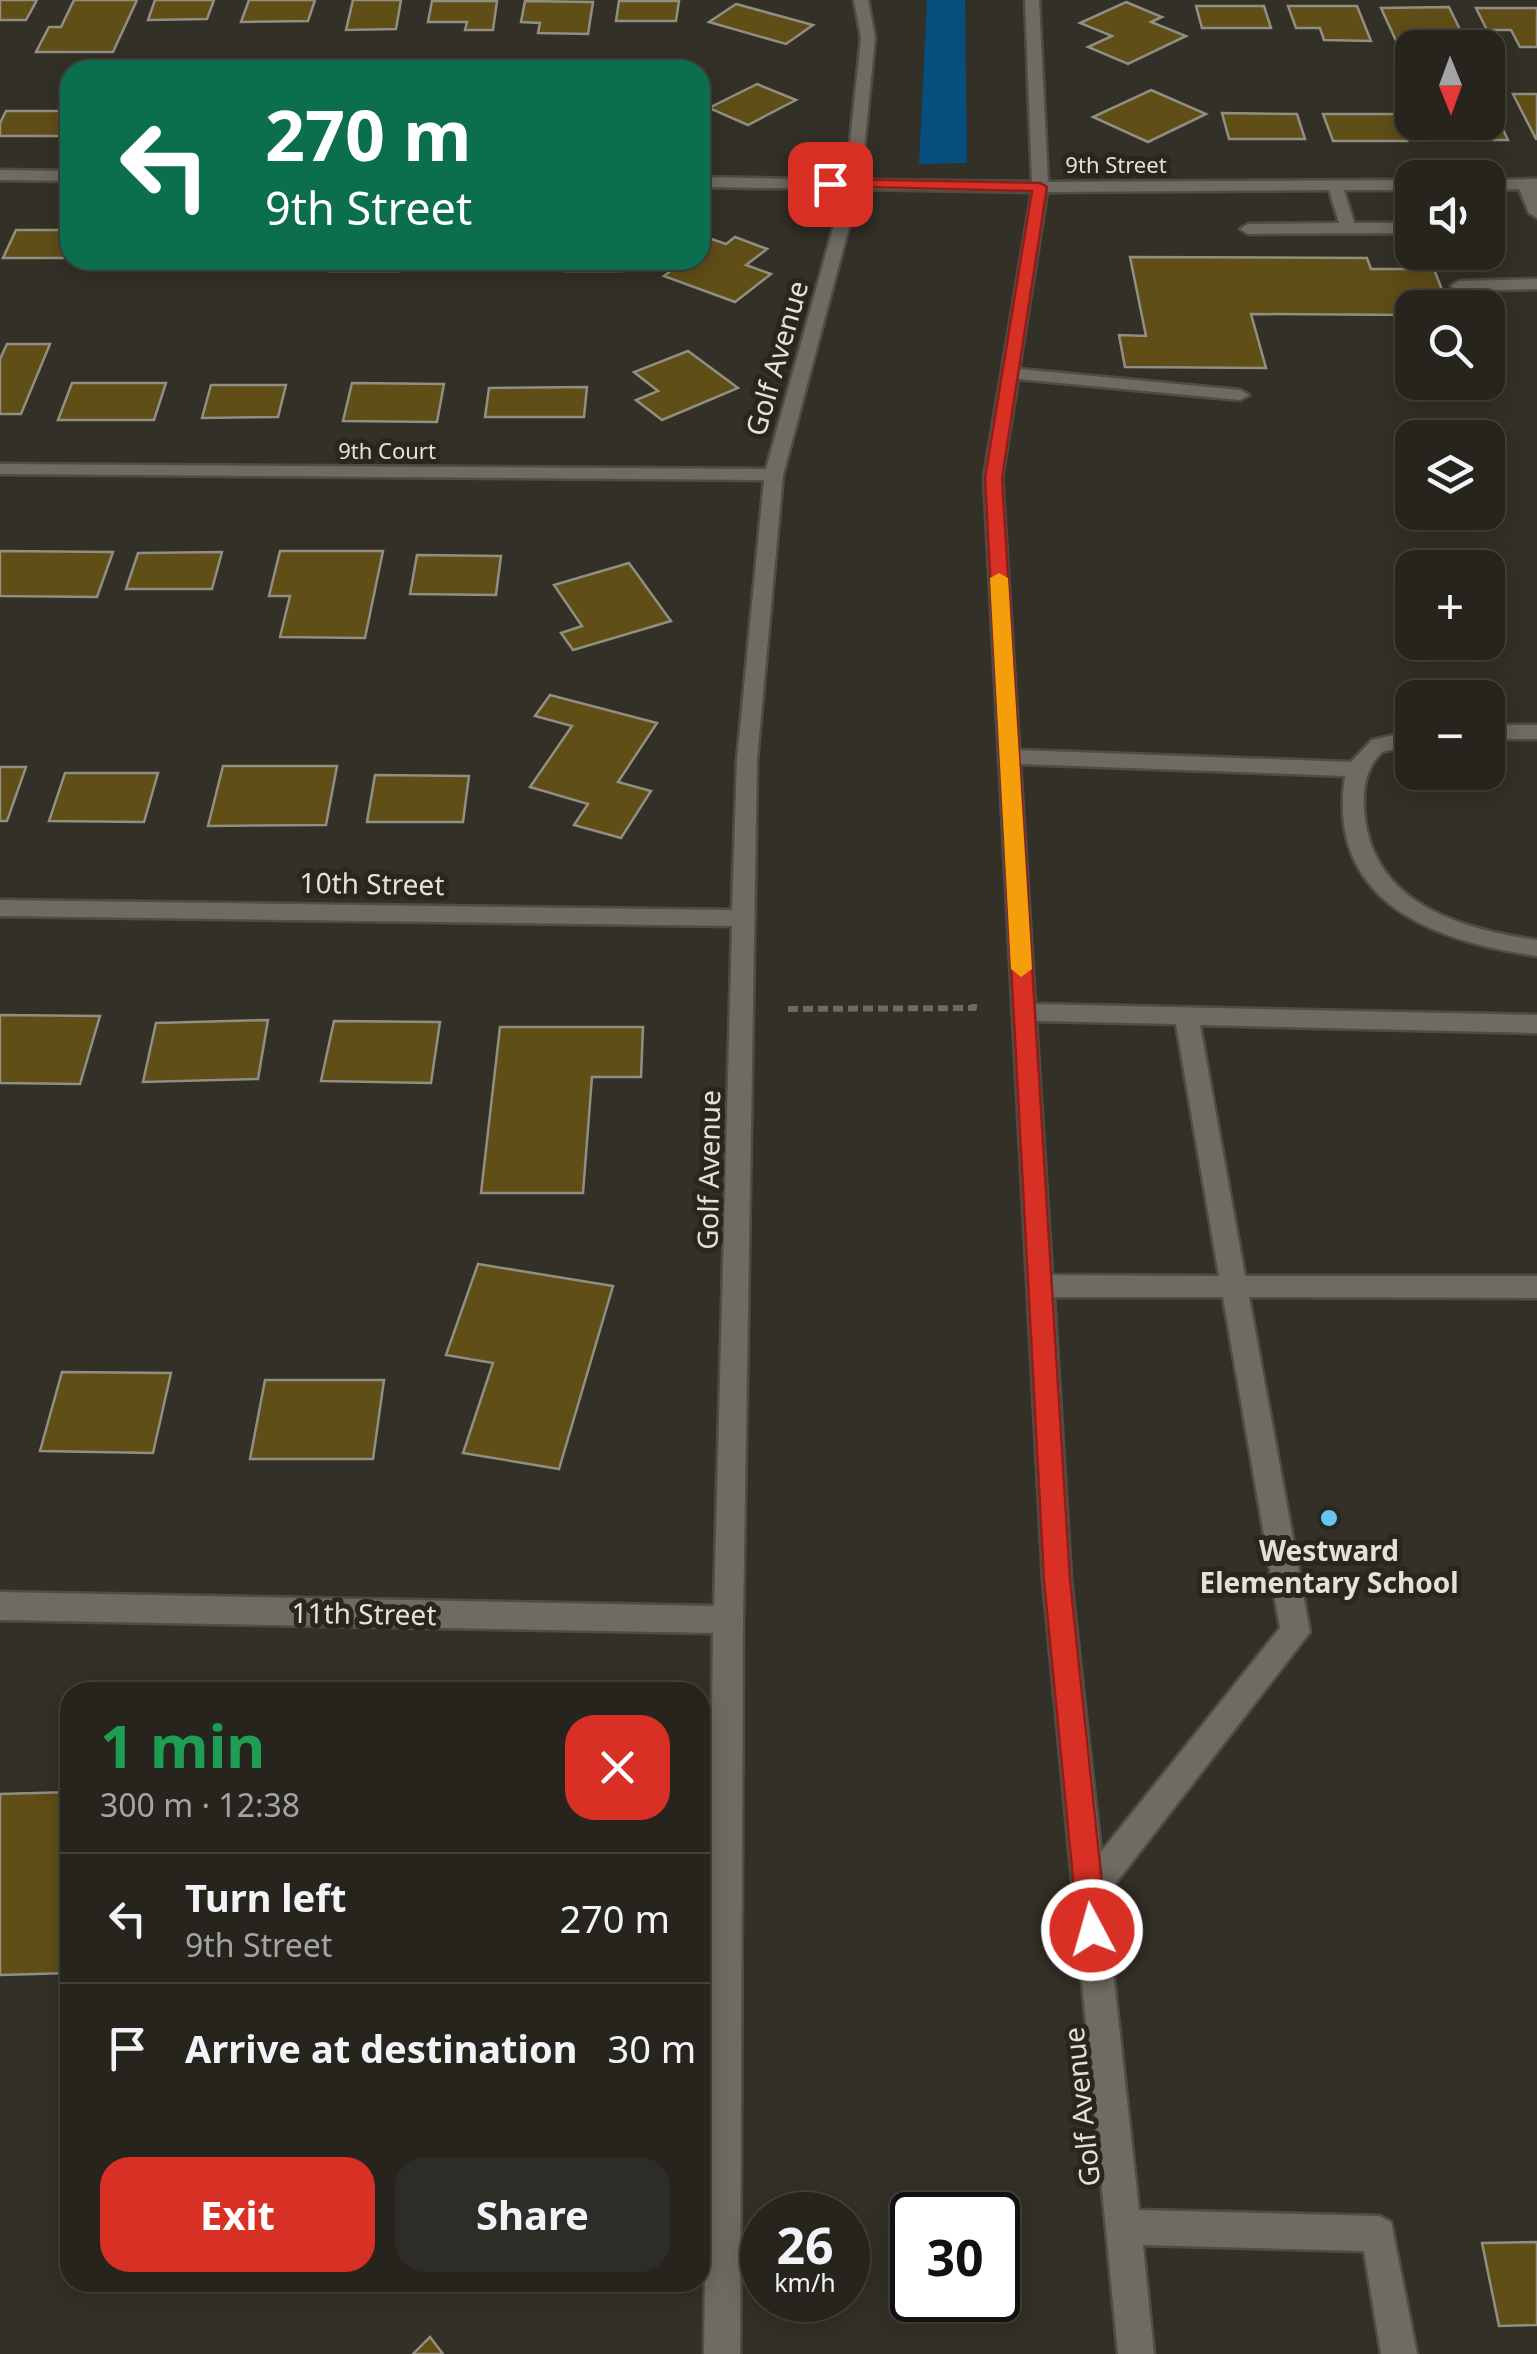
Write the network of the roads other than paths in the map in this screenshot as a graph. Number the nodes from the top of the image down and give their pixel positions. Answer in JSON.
{"nodes":[{"id":1,"x":861,"y":0,"type":"edge"},
{"id":2,"x":1032,"y":0,"type":"edge"},
{"id":3,"x":0,"y":176,"type":"edge"},
{"id":4,"x":60,"y":176,"type":"edge"},
{"id":5,"x":710,"y":182,"type":"edge"},
{"id":6,"x":853,"y":184,"type":"junction"},
{"id":7,"x":1505,"y":184,"type":"edge"},
{"id":8,"x":1531,"y":184,"type":"edge"},
{"id":9,"x":1335,"y":185,"type":"junction"},
{"id":10,"x":1395,"y":185,"type":"edge"},
{"id":11,"x":1040,"y":187,"type":"junction"},
{"id":12,"x":1537,"y":213,"type":"edge"},
{"id":13,"x":1248,"y":228,"type":"dead end"},
{"id":14,"x":1348,"y":228,"type":"junction"},
{"id":15,"x":1395,"y":228,"type":"edge"},
{"id":16,"x":1537,"y":284,"type":"edge"},
{"id":17,"x":1458,"y":286,"type":"dead end"},
{"id":18,"x":1010,"y":373,"type":"junction"},
{"id":19,"x":1240,"y":395,"type":"dead end"},
{"id":20,"x":0,"y":469,"type":"edge"},
{"id":21,"x":774,"y":475,"type":"junction"},
{"id":22,"x":1505,"y":732,"type":"edge"},
{"id":23,"x":1537,"y":732,"type":"edge"},
{"id":24,"x":1395,"y":742,"type":"edge"},
{"id":25,"x":1010,"y":756,"type":"junction"},
{"id":26,"x":1356,"y":769,"type":"junction"},
{"id":27,"x":0,"y":908,"type":"edge"},
{"id":28,"x":744,"y":918,"type":"junction"},
{"id":29,"x":1537,"y":948,"type":"edge"},
{"id":30,"x":1024,"y":1012,"type":"junction"},
{"id":31,"x":1186,"y":1015,"type":"junction"},
{"id":32,"x":1537,"y":1024,"type":"edge"},
{"id":33,"x":1040,"y":1286,"type":"junction"},
{"id":34,"x":1233,"y":1286,"type":"junction"},
{"id":35,"x":1537,"y":1287,"type":"edge"},
{"id":36,"x":0,"y":1606,"type":"edge"},
{"id":37,"x":728,"y":1620,"type":"junction"},
{"id":38,"x":1088,"y":1893,"type":"junction"},
{"id":39,"x":1123,"y":2226,"type":"junction"},
{"id":40,"x":722,"y":2354,"type":"edge"},
{"id":41,"x":1136,"y":2354,"type":"edge"},
{"id":42,"x":1399,"y":2354,"type":"edge"}],
"edges":[{"from":1,"to":6,"type":"street","name":"Golf Avenue"},
{"from":2,"to":11,"type":"street","name":"Golf Avenue"},
{"from":3,"to":4,"type":"street"},
{"from":5,"to":6,"type":"street","name":"9th Street"},
{"from":6,"to":11,"type":"street","name":"9th Street"},
{"from":6,"to":21,"type":"street","name":"Golf Avenue"},
{"from":7,"to":8,"type":"street"},
{"from":8,"to":12,"type":"street"},
{"from":9,"to":10,"type":"street","name":"9th Street"},
{"from":9,"to":11,"type":"street","name":"9th Street"},
{"from":9,"to":14,"type":"street"},
{"from":11,"to":18,"type":"street","name":"Golf Avenue"},
{"from":13,"to":14,"type":"street"},
{"from":14,"to":15,"type":"street"},
{"from":16,"to":17,"type":"street"},
{"from":18,"to":19,"type":"street"},
{"from":18,"to":25,"type":"street","name":"Golf Avenue"},
{"from":20,"to":21,"type":"street","name":"9th Court"},
{"from":21,"to":28,"type":"street","name":"Golf Avenue"},
{"from":22,"to":23,"type":"street"},
{"from":24,"to":26,"type":"street"},
{"from":25,"to":26,"type":"street"},
{"from":25,"to":30,"type":"street","name":"Golf Avenue"},
{"from":26,"to":29,"type":"street"},
{"from":27,"to":28,"type":"street","name":"10th Street"},
{"from":28,"to":37,"type":"street","name":"Golf Avenue"},
{"from":30,"to":31,"type":"street"},
{"from":30,"to":33,"type":"street","name":"Golf Avenue"},
{"from":31,"to":32,"type":"street"},
{"from":31,"to":34,"type":"street"},
{"from":33,"to":34,"type":"street"},
{"from":33,"to":38,"type":"street","name":"Golf Avenue"},
{"from":34,"to":35,"type":"street"},
{"from":34,"to":38,"type":"street"},
{"from":36,"to":37,"type":"street","name":"11th Street"},
{"from":37,"to":40,"type":"street","name":"Golf Avenue"},
{"from":38,"to":39,"type":"street","name":"Golf Avenue"},
{"from":39,"to":41,"type":"street","name":"Golf Avenue"},
{"from":39,"to":42,"type":"street"}]}
